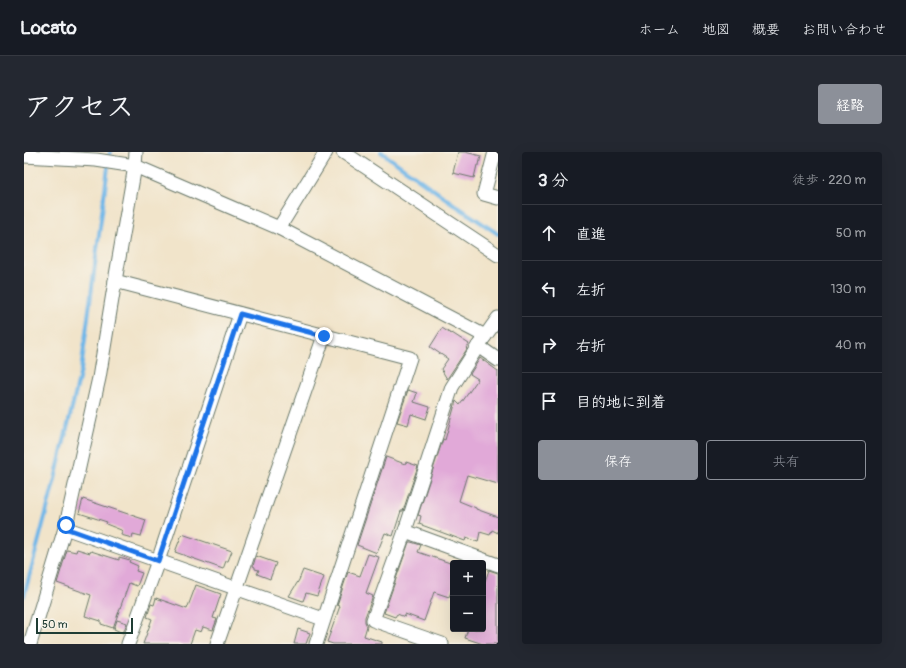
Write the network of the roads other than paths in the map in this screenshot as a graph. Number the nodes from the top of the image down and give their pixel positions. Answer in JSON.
{"nodes":[{"id":1,"x":136,"y":152,"type":"edge"},
{"id":2,"x":326,"y":152,"type":"edge"},
{"id":3,"x":343,"y":152,"type":"edge"},
{"id":4,"x":495,"y":152,"type":"edge"},
{"id":5,"x":24,"y":156,"type":"edge"},
{"id":6,"x":89,"y":157,"type":"edge"},
{"id":7,"x":132,"y":166,"type":"junction"},
{"id":8,"x":498,"y":198,"type":"edge"},
{"id":9,"x":279,"y":228,"type":"junction"},
{"id":10,"x":498,"y":255,"type":"edge"},
{"id":11,"x":115,"y":281,"type":"junction"},
{"id":12,"x":240,"y":314,"type":"junction"},
{"id":13,"x":498,"y":318,"type":"edge"},
{"id":14,"x":324,"y":336,"type":"junction"},
{"id":15,"x":481,"y":341,"type":"junction"},
{"id":16,"x":498,"y":360,"type":"edge"},
{"id":17,"x":65,"y":528,"type":"junction"},
{"id":18,"x":405,"y":531,"type":"junction"},
{"id":19,"x":158,"y":561,"type":"junction"},
{"id":20,"x":498,"y":565,"type":"edge"},
{"id":21,"x":236,"y":589,"type":"junction"},
{"id":22,"x":323,"y":619,"type":"junction"},
{"id":23,"x":30,"y":644,"type":"edge"},
{"id":24,"x":128,"y":644,"type":"edge"},
{"id":25,"x":218,"y":644,"type":"edge"},
{"id":26,"x":316,"y":644,"type":"edge"},
{"id":27,"x":442,"y":644,"type":"edge"}],
"edges":[{"from":1,"to":7,"type":"street"},
{"from":2,"to":9,"type":"street"},
{"from":3,"to":10,"type":"street"},
{"from":4,"to":8,"type":"street"},
{"from":5,"to":6,"type":"street"},
{"from":6,"to":7,"type":"street"},
{"from":7,"to":9,"type":"street"},
{"from":7,"to":11,"type":"street"},
{"from":9,"to":15,"type":"street"},
{"from":11,"to":12,"type":"street"},
{"from":11,"to":17,"type":"street"},
{"from":12,"to":14,"type":"street"},
{"from":12,"to":19,"type":"street"},
{"from":13,"to":15,"type":"street"},
{"from":14,"to":21,"type":"street"},
{"from":14,"to":22,"type":"street"},
{"from":15,"to":16,"type":"street"},
{"from":15,"to":18,"type":"street"},
{"from":17,"to":19,"type":"street"},
{"from":17,"to":23,"type":"street"},
{"from":18,"to":20,"type":"street"},
{"from":18,"to":27,"type":"street"},
{"from":19,"to":21,"type":"street"},
{"from":19,"to":24,"type":"street"},
{"from":21,"to":22,"type":"street"},
{"from":21,"to":25,"type":"street"},
{"from":22,"to":26,"type":"street"}]}
